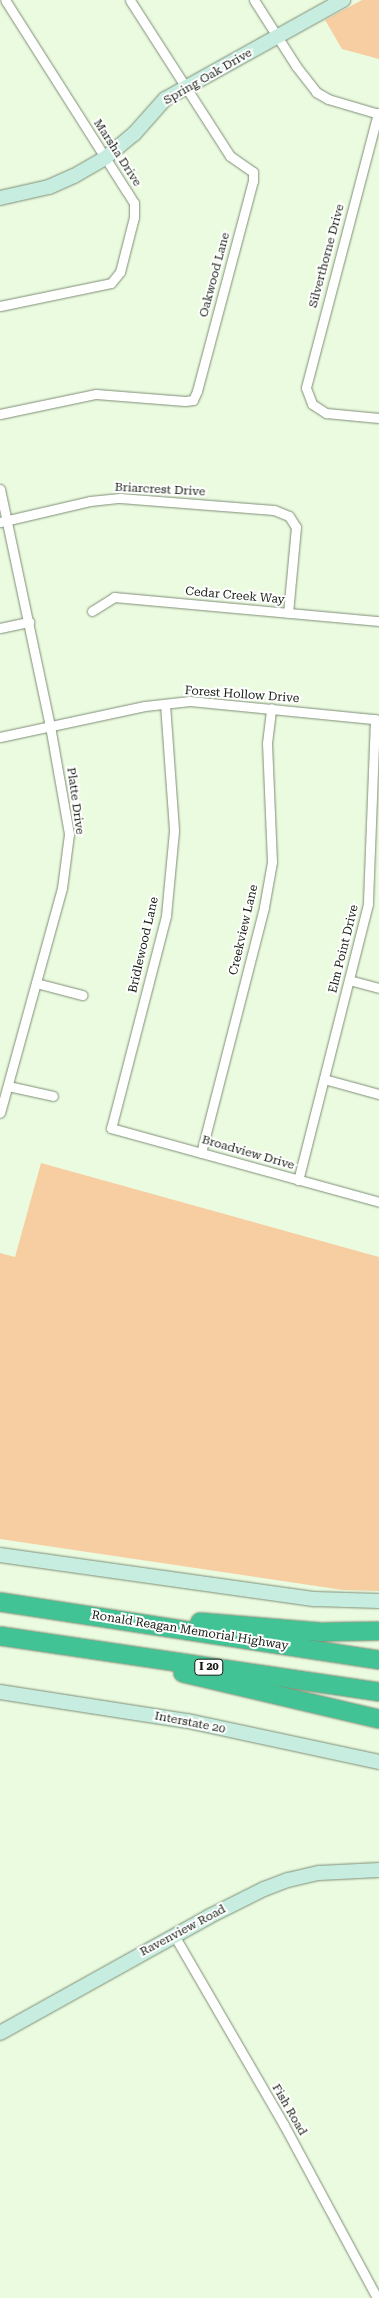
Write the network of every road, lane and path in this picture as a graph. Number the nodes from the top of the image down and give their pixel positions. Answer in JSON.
{"nodes":[{"id":1,"x":5,"y":0,"type":"edge"},
{"id":2,"x":130,"y":0,"type":"edge"},
{"id":3,"x":254,"y":0,"type":"edge"},
{"id":4,"x":343,"y":0,"type":"edge"},
{"id":5,"x":278,"y":37,"type":"junction"},
{"id":6,"x":186,"y":87,"type":"junction"},
{"id":7,"x":379,"y":113,"type":"edge"},
{"id":8,"x":105,"y":158,"type":"junction"},
{"id":9,"x":0,"y":198,"type":"edge"},
{"id":10,"x":0,"y":306,"type":"edge"},
{"id":11,"x":0,"y":414,"type":"edge"},
{"id":12,"x":379,"y":418,"type":"edge"},
{"id":13,"x":0,"y":489,"type":"edge"},
{"id":14,"x":3,"y":521,"type":"edge"},
{"id":15,"x":92,"y":612,"type":"dead end"},
{"id":16,"x":288,"y":613,"type":"junction"},
{"id":17,"x":379,"y":621,"type":"edge"},
{"id":18,"x":29,"y":622,"type":"junction"},
{"id":19,"x":0,"y":628,"type":"edge"},
{"id":20,"x":165,"y":704,"type":"junction"},
{"id":21,"x":271,"y":708,"type":"junction"},
{"id":22,"x":375,"y":718,"type":"joint"},
{"id":23,"x":50,"y":726,"type":"junction"},
{"id":24,"x":0,"y":736,"type":"edge"},
{"id":25,"x":349,"y":980,"type":"junction"},
{"id":26,"x":36,"y":983,"type":"junction"},
{"id":27,"x":379,"y":988,"type":"edge"},
{"id":28,"x":82,"y":995,"type":"dead end"},
{"id":29,"x":324,"y":1079,"type":"junction"},
{"id":30,"x":8,"y":1086,"type":"junction"},
{"id":31,"x":379,"y":1094,"type":"edge"},
{"id":32,"x":53,"y":1096,"type":"dead end"},
{"id":33,"x":0,"y":1113,"type":"edge"},
{"id":34,"x":111,"y":1128,"type":"joint"},
{"id":35,"x":201,"y":1153,"type":"junction"},
{"id":36,"x":298,"y":1180,"type":"junction"},
{"id":37,"x":379,"y":1202,"type":"edge"},
{"id":38,"x":0,"y":1554,"type":"edge"},
{"id":39,"x":379,"y":1601,"type":"edge"},
{"id":40,"x":0,"y":1602,"type":"edge"},
{"id":41,"x":76,"y":1613,"type":"junction"},
{"id":42,"x":379,"y":1631,"type":"edge"},
{"id":43,"x":0,"y":1636,"type":"edge"},
{"id":44,"x":39,"y":1642,"type":"junction"},
{"id":45,"x":379,"y":1660,"type":"edge"},
{"id":46,"x":0,"y":1692,"type":"edge"},
{"id":47,"x":379,"y":1692,"type":"edge"},
{"id":48,"x":379,"y":1719,"type":"edge"},
{"id":49,"x":379,"y":1762,"type":"edge"},
{"id":50,"x":379,"y":1870,"type":"edge"},
{"id":51,"x":175,"y":1937,"type":"junction"},
{"id":52,"x":0,"y":2032,"type":"edge"},
{"id":53,"x":377,"y":2298,"type":"edge"}],
"edges":[{"from":1,"to":8,"type":"street","name":"Marsha Drive"},
{"from":2,"to":6,"type":"street","name":"Oakwood Lane"},
{"from":3,"to":5,"type":"street"},
{"from":4,"to":5,"type":"street","name":"Spring Oak Drive"},
{"from":5,"to":6,"type":"street","name":"Spring Oak Drive"},
{"from":5,"to":7,"type":"street"},
{"from":6,"to":8,"type":"street","name":"Spring Oak Drive"},
{"from":6,"to":11,"type":"street","name":"Oakwood Lane"},
{"from":7,"to":12,"type":"street","name":"Silverthorne Drive"},
{"from":8,"to":9,"type":"street","name":"Spring Oak Drive"},
{"from":8,"to":10,"type":"street","name":"Marsha Drive"},
{"from":13,"to":14,"type":"street","name":"Platte Drive"},
{"from":14,"to":16,"type":"street","name":"Briarcrest Drive"},
{"from":14,"to":18,"type":"street","name":"Platte Drive"},
{"from":15,"to":16,"type":"street","name":"Cedar Creek Way"},
{"from":16,"to":17,"type":"street","name":"Cedar Creek Way"},
{"from":18,"to":19,"type":"street"},
{"from":18,"to":23,"type":"street","name":"Platte Drive"},
{"from":20,"to":21,"type":"street","name":"Forest Hollow Drive"},
{"from":20,"to":23,"type":"street","name":"Forest Hollow Drive"},
{"from":20,"to":34,"type":"street","name":"Bridlewood Lane"},
{"from":21,"to":22,"type":"street","name":"Forest Hollow Drive"},
{"from":21,"to":35,"type":"street","name":"Creekview Lane"},
{"from":22,"to":25,"type":"street","name":"Elm Point Drive"},
{"from":23,"to":24,"type":"street","name":"Forest Hollow Drive"},
{"from":23,"to":26,"type":"street","name":"Platte Drive"},
{"from":25,"to":27,"type":"street"},
{"from":25,"to":29,"type":"street","name":"Elm Point Drive"},
{"from":26,"to":28,"type":"street"},
{"from":26,"to":30,"type":"street","name":"Platte Drive"},
{"from":29,"to":31,"type":"street"},
{"from":29,"to":36,"type":"street","name":"Elm Point Drive"},
{"from":30,"to":32,"type":"street"},
{"from":30,"to":33,"type":"street","name":"Platte Drive"},
{"from":34,"to":35,"type":"street","name":"Broadview Drive"},
{"from":35,"to":36,"type":"street","name":"Broadview Drive"},
{"from":36,"to":37,"type":"street","name":"Broadview Drive"},
{"from":38,"to":39,"type":"street"},
{"from":40,"to":41,"type":"highway","name":"Ronald Reagan Memorial Highway"},
{"from":41,"to":42,"type":"highway"},
{"from":41,"to":45,"type":"highway","name":"Ronald Reagan Memorial Highway"},
{"from":43,"to":44,"type":"highway","number":"I 20"},
{"from":44,"to":47,"type":"highway","number":"I 20"},
{"from":44,"to":48,"type":"highway"},
{"from":46,"to":49,"type":"street","name":"Interstate 20"},
{"from":50,"to":51,"type":"street","name":"Ravenview Road"},
{"from":51,"to":52,"type":"street","name":"Ravenview Road"},
{"from":51,"to":53,"type":"street","name":"Fish Road"}]}
